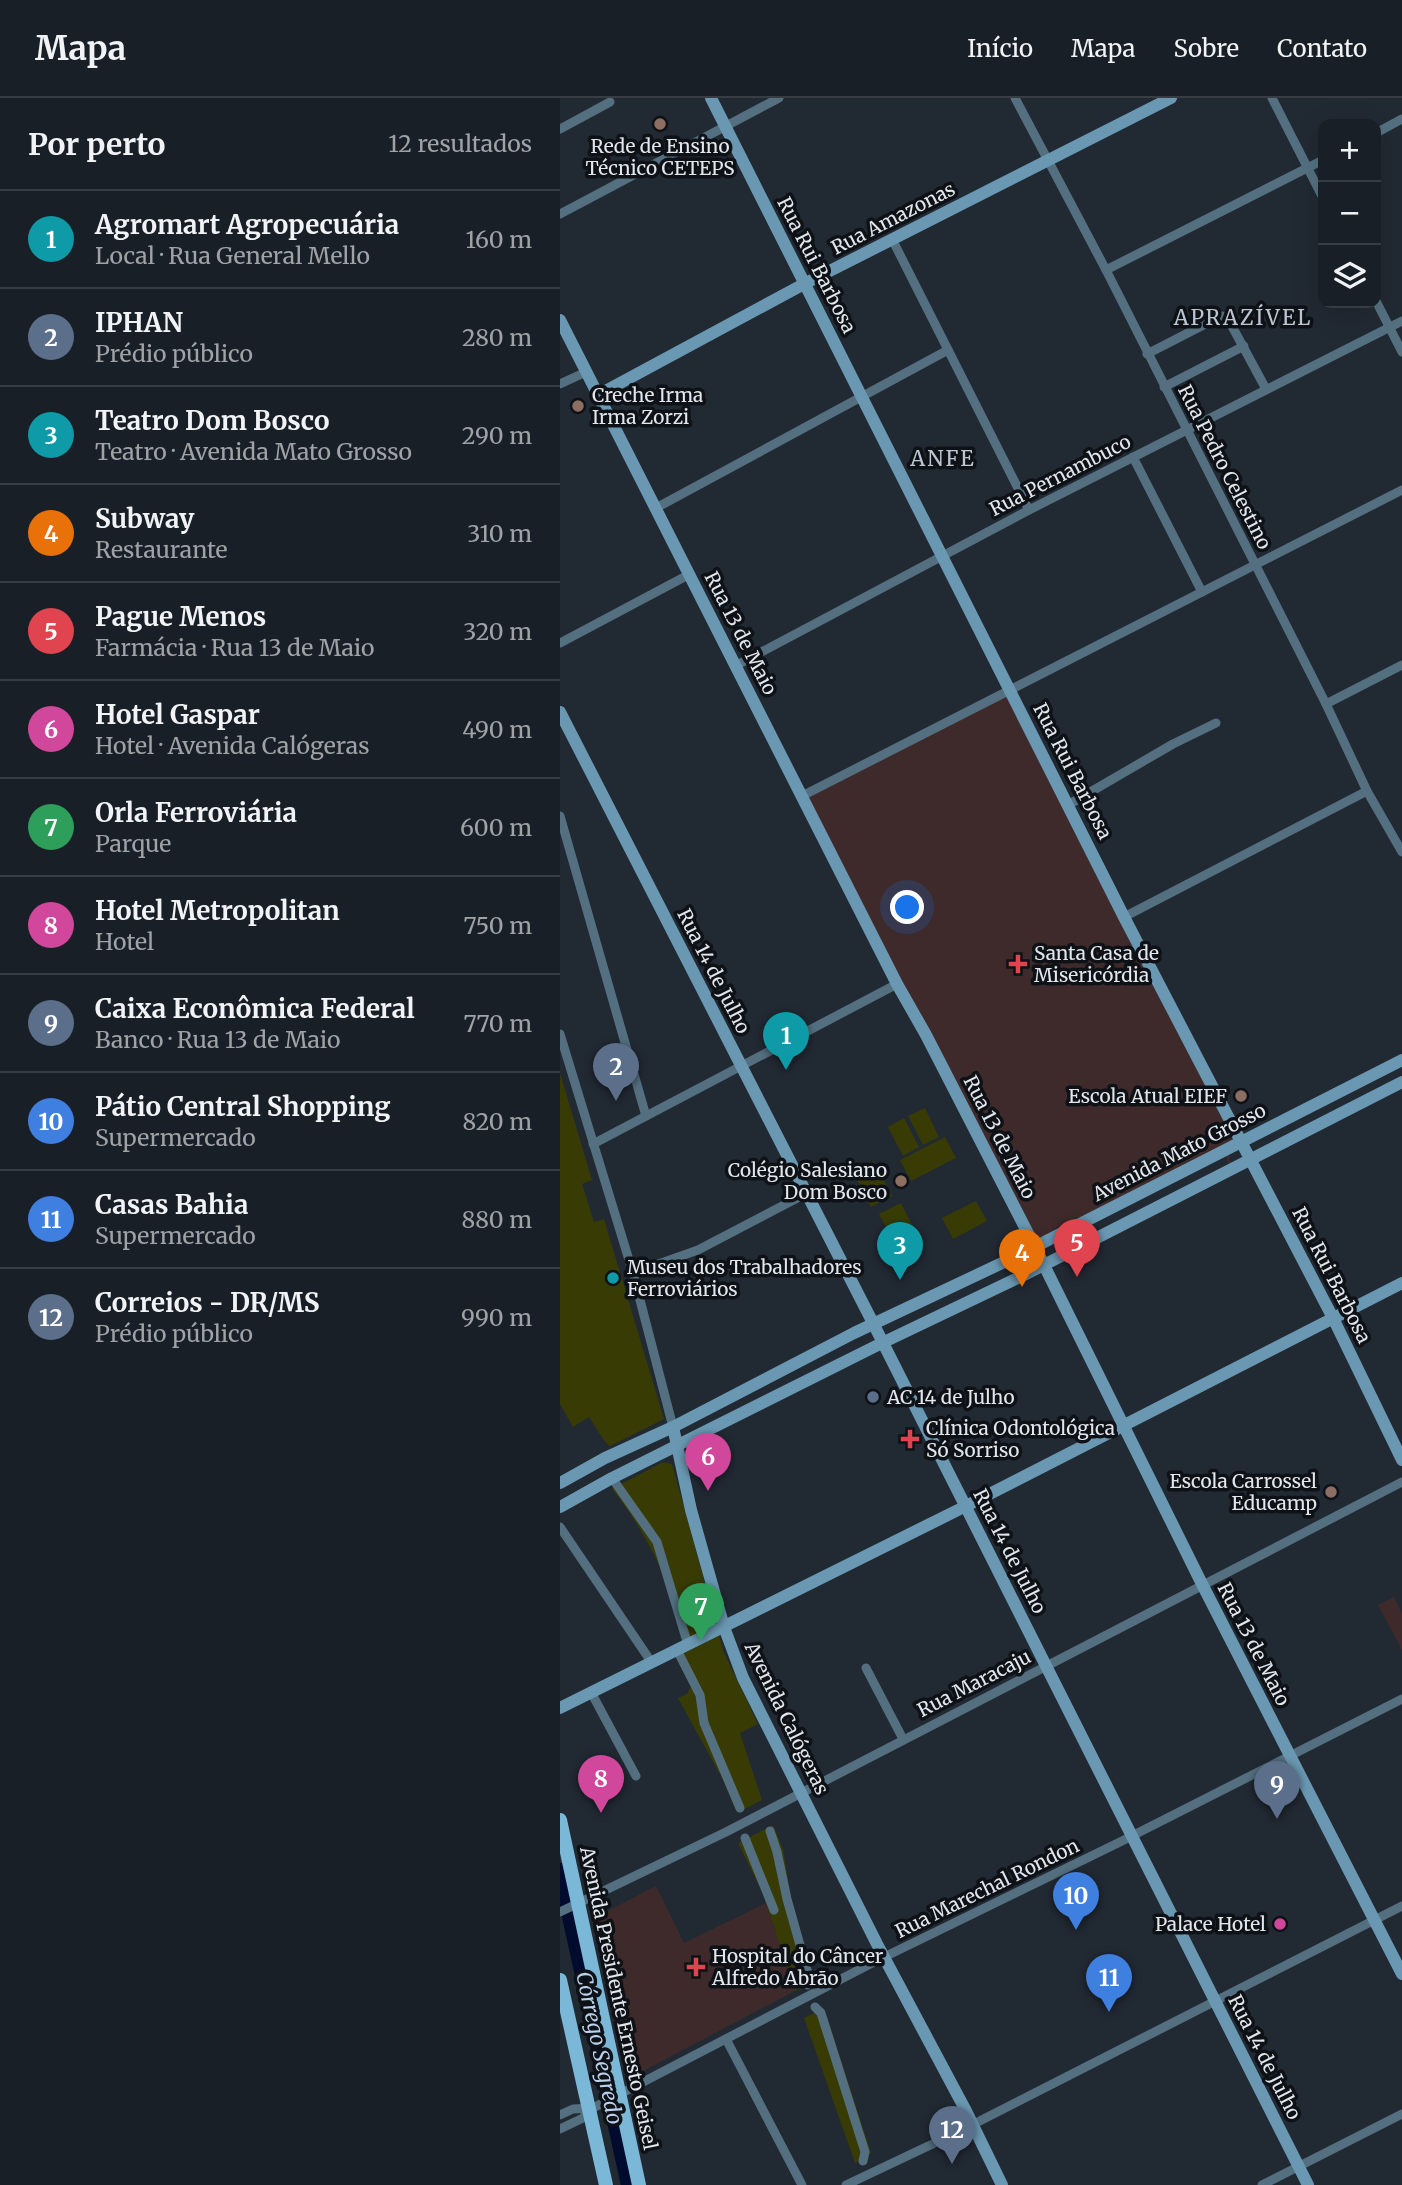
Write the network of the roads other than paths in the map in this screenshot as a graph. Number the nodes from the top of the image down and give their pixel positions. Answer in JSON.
{"nodes":[{"id":1,"x":710,"y":98,"type":"edge"},
{"id":2,"x":779,"y":98,"type":"edge"},
{"id":3,"x":1015,"y":98,"type":"edge"},
{"id":4,"x":1272,"y":98,"type":"edge"},
{"id":5,"x":1168,"y":99,"type":"edge"},
{"id":6,"x":610,"y":102,"type":"dead end"},
{"id":7,"x":1402,"y":119,"type":"edge"},
{"id":8,"x":724,"y":126,"type":"junction"},
{"id":9,"x":560,"y":130,"type":"edge"},
{"id":10,"x":1381,"y":130,"type":"edge"},
{"id":11,"x":1047,"y":160,"type":"junction"},
{"id":12,"x":1318,"y":163,"type":"edge"},
{"id":13,"x":1308,"y":168,"type":"junction"},
{"id":14,"x":1318,"y":188,"type":"edge"},
{"id":15,"x":560,"y":214,"type":"edge"},
{"id":16,"x":893,"y":241,"type":"junction"},
{"id":17,"x":1106,"y":270,"type":"junction"},
{"id":18,"x":804,"y":284,"type":"junction"},
{"id":19,"x":1379,"y":308,"type":"edge"},
{"id":20,"x":560,"y":320,"type":"edge"},
{"id":21,"x":1402,"y":321,"type":"edge"},
{"id":22,"x":1389,"y":327,"type":"junction"},
{"id":23,"x":1244,"y":346,"type":"junction"},
{"id":24,"x":948,"y":350,"type":"junction"},
{"id":25,"x":1402,"y":352,"type":"edge"},
{"id":26,"x":1147,"y":354,"type":"junction"},
{"id":27,"x":586,"y":372,"type":"junction"},
{"id":28,"x":560,"y":384,"type":"edge"},
{"id":29,"x":1164,"y":387,"type":"junction"},
{"id":30,"x":1266,"y":389,"type":"junction"},
{"id":31,"x":598,"y":394,"type":"junction"},
{"id":32,"x":862,"y":396,"type":"junction"},
{"id":33,"x":1185,"y":430,"type":"junction"},
{"id":34,"x":1133,"y":457,"type":"junction"},
{"id":35,"x":1402,"y":490,"type":"edge"},
{"id":36,"x":656,"y":508,"type":"junction"},
{"id":37,"x":1029,"y":510,"type":"junction"},
{"id":38,"x":943,"y":554,"type":"junction"},
{"id":39,"x":1255,"y":565,"type":"junction"},
{"id":40,"x":690,"y":574,"type":"junction"},
{"id":41,"x":1202,"y":592,"type":"junction"},
{"id":42,"x":560,"y":643,"type":"edge"},
{"id":43,"x":737,"y":666,"type":"junction"},
{"id":44,"x":1402,"y":666,"type":"edge"},
{"id":45,"x":1010,"y":690,"type":"junction"},
{"id":46,"x":1326,"y":704,"type":"junction"},
{"id":47,"x":560,"y":712,"type":"edge"},
{"id":48,"x":1216,"y":723,"type":"dead end"},
{"id":49,"x":565,"y":735,"type":"edge"},
{"id":50,"x":1367,"y":791,"type":"junction"},
{"id":51,"x":802,"y":796,"type":"junction"},
{"id":52,"x":1068,"y":805,"type":"junction"},
{"id":53,"x":560,"y":816,"type":"edge"},
{"id":54,"x":1402,"y":852,"type":"edge"},
{"id":55,"x":1124,"y":917,"type":"junction"},
{"id":56,"x":897,"y":984,"type":"junction"},
{"id":57,"x":560,"y":1034,"type":"edge"},
{"id":58,"x":1402,"y":1060,"type":"edge"},
{"id":59,"x":741,"y":1066,"type":"junction"},
{"id":60,"x":1402,"y":1082,"type":"edge"},
{"id":61,"x":646,"y":1116,"type":"junction"},
{"id":62,"x":1242,"y":1141,"type":"junction"},
{"id":63,"x":593,"y":1144,"type":"junction"},
{"id":64,"x":1252,"y":1159,"type":"junction"},
{"id":65,"x":807,"y":1193,"type":"junction"},
{"id":66,"x":1035,"y":1247,"type":"junction"},
{"id":67,"x":1044,"y":1265,"type":"junction"},
{"id":68,"x":633,"y":1273,"type":"junction"},
{"id":69,"x":1402,"y":1283,"type":"edge"},
{"id":70,"x":1333,"y":1318,"type":"junction"},
{"id":71,"x":873,"y":1323,"type":"junction"},
{"id":72,"x":882,"y":1342,"type":"junction"},
{"id":73,"x":1124,"y":1425,"type":"junction"},
{"id":74,"x":673,"y":1427,"type":"junction"},
{"id":75,"x":676,"y":1446,"type":"junction"},
{"id":76,"x":1402,"y":1460,"type":"edge"},
{"id":77,"x":612,"y":1478,"type":"junction"},
{"id":78,"x":1402,"y":1482,"type":"edge"},
{"id":79,"x":560,"y":1483,"type":"edge"},
{"id":80,"x":966,"y":1506,"type":"junction"},
{"id":81,"x":560,"y":1507,"type":"edge"},
{"id":82,"x":560,"y":1527,"type":"edge"},
{"id":83,"x":1202,"y":1584,"type":"junction"},
{"id":84,"x":724,"y":1627,"type":"junction"},
{"id":85,"x":682,"y":1648,"type":"junction"},
{"id":86,"x":652,"y":1662,"type":"junction"},
{"id":87,"x":1046,"y":1665,"type":"junction"},
{"id":88,"x":866,"y":1668,"type":"dead end"},
{"id":89,"x":591,"y":1692,"type":"junction"},
{"id":90,"x":1402,"y":1699,"type":"edge"},
{"id":91,"x":560,"y":1708,"type":"edge"},
{"id":92,"x":903,"y":1739,"type":"junction"},
{"id":93,"x":1291,"y":1756,"type":"junction"},
{"id":94,"x":636,"y":1776,"type":"dead end"},
{"id":95,"x":801,"y":1791,"type":"junction"},
{"id":96,"x":740,"y":1808,"type":"dead end"},
{"id":97,"x":560,"y":1820,"type":"edge"},
{"id":98,"x":770,"y":1831,"type":"dead end"},
{"id":99,"x":1132,"y":1836,"type":"junction"},
{"id":100,"x":745,"y":1838,"type":"dead end"},
{"id":101,"x":576,"y":1906,"type":"junction"},
{"id":102,"x":1402,"y":1906,"type":"edge"},
{"id":103,"x":774,"y":1910,"type":"dead end"},
{"id":104,"x":560,"y":1912,"type":"edge"},
{"id":105,"x":1375,"y":1920,"type":"junction"},
{"id":106,"x":885,"y":1957,"type":"junction"},
{"id":107,"x":1402,"y":1974,"type":"edge"},
{"id":108,"x":560,"y":1980,"type":"edge"},
{"id":109,"x":808,"y":1985,"type":"dead end"},
{"id":110,"x":1215,"y":2001,"type":"junction"},
{"id":111,"x":815,"y":2007,"type":"dead end"},
{"id":112,"x":726,"y":2039,"type":"junction"},
{"id":113,"x":617,"y":2096,"type":"junction"},
{"id":114,"x":591,"y":2109,"type":"junction"},
{"id":115,"x":1402,"y":2114,"type":"edge"},
{"id":116,"x":560,"y":2115,"type":"edge"},
{"id":117,"x":972,"y":2124,"type":"junction"},
{"id":118,"x":560,"y":2129,"type":"edge"},
{"id":119,"x":863,"y":2161,"type":"dead end"},
{"id":120,"x":1299,"y":2166,"type":"junction"},
{"id":121,"x":606,"y":2185,"type":"edge"},
{"id":122,"x":639,"y":2185,"type":"edge"},
{"id":123,"x":802,"y":2185,"type":"edge"},
{"id":124,"x":846,"y":2185,"type":"edge"},
{"id":125,"x":1002,"y":2185,"type":"edge"},
{"id":126,"x":1262,"y":2185,"type":"edge"},
{"id":127,"x":1308,"y":2185,"type":"edge"}],
"edges":[{"from":1,"to":8,"type":"street","name":"Rua Rui Barbosa"},
{"from":2,"to":8,"type":"street"},
{"from":3,"to":11,"type":"street","name":"Rua Pedro Celestino"},
{"from":4,"to":13,"type":"street"},
{"from":5,"to":11,"type":"street","name":"Rua Amazonas"},
{"from":6,"to":9,"type":"street"},
{"from":7,"to":10,"type":"street"},
{"from":8,"to":15,"type":"street"},
{"from":8,"to":18,"type":"street","name":"Rua Rui Barbosa"},
{"from":11,"to":16,"type":"street","name":"Rua Amazonas"},
{"from":11,"to":17,"type":"street","name":"Rua Pedro Celestino"},
{"from":12,"to":13,"type":"street"},
{"from":13,"to":14,"type":"street"},
{"from":13,"to":17,"type":"street"},
{"from":16,"to":18,"type":"street","name":"Rua Amazonas"},
{"from":16,"to":24,"type":"street"},
{"from":17,"to":26,"type":"street","name":"Rua Pedro Celestino"},
{"from":18,"to":31,"type":"street","name":"Rua Amazonas"},
{"from":18,"to":32,"type":"street","name":"Rua Rui Barbosa"},
{"from":19,"to":22,"type":"street"},
{"from":20,"to":27,"type":"street","name":"Rua 13 de Maio"},
{"from":21,"to":22,"type":"street","name":"Rua Pernambuco"},
{"from":22,"to":25,"type":"street"},
{"from":22,"to":30,"type":"street","name":"Rua Pernambuco"},
{"from":23,"to":26,"type":"street"},
{"from":23,"to":29,"type":"street"},
{"from":23,"to":30,"type":"street"},
{"from":24,"to":32,"type":"street"},
{"from":24,"to":37,"type":"street"},
{"from":26,"to":29,"type":"street","name":"Rua Pedro Celestino"},
{"from":27,"to":28,"type":"street"},
{"from":27,"to":31,"type":"street","name":"Rua 13 de Maio"},
{"from":29,"to":33,"type":"street","name":"Rua Pedro Celestino"},
{"from":30,"to":33,"type":"street","name":"Rua Pernambuco"},
{"from":31,"to":36,"type":"street","name":"Rua 13 de Maio"},
{"from":32,"to":36,"type":"street"},
{"from":32,"to":38,"type":"street","name":"Rua Rui Barbosa"},
{"from":33,"to":34,"type":"street","name":"Rua Pernambuco"},
{"from":33,"to":39,"type":"street","name":"Rua Pedro Celestino"},
{"from":34,"to":37,"type":"street","name":"Rua Pernambuco"},
{"from":34,"to":41,"type":"street"},
{"from":35,"to":39,"type":"street"},
{"from":36,"to":40,"type":"street","name":"Rua 13 de Maio"},
{"from":37,"to":38,"type":"street","name":"Rua Pernambuco"},
{"from":38,"to":43,"type":"street","name":"Rua Pernambuco"},
{"from":38,"to":45,"type":"street","name":"Rua Rui Barbosa"},
{"from":39,"to":41,"type":"street"},
{"from":39,"to":46,"type":"street","name":"Rua Pedro Celestino"},
{"from":40,"to":42,"type":"street"},
{"from":40,"to":43,"type":"street","name":"Rua 13 de Maio"},
{"from":41,"to":45,"type":"street"},
{"from":43,"to":51,"type":"street","name":"Rua 13 de Maio"},
{"from":44,"to":46,"type":"street"},
{"from":45,"to":51,"type":"street"},
{"from":45,"to":52,"type":"street","name":"Rua Rui Barbosa"},
{"from":46,"to":50,"type":"street","name":"Rua Pedro Celestino"},
{"from":47,"to":49,"type":"street","name":"Rua 14 de Julho"},
{"from":48,"to":52,"type":"street"},
{"from":49,"to":59,"type":"street","name":"Rua 14 de Julho"},
{"from":50,"to":54,"type":"street","name":"Rua Pedro Celestino"},
{"from":50,"to":55,"type":"street"},
{"from":51,"to":56,"type":"street","name":"Rua 13 de Maio"},
{"from":52,"to":55,"type":"street","name":"Rua Rui Barbosa"},
{"from":53,"to":61,"type":"street"},
{"from":55,"to":62,"type":"street","name":"Rua Rui Barbosa"},
{"from":56,"to":59,"type":"street"},
{"from":56,"to":66,"type":"street","name":"Rua 13 de Maio"},
{"from":57,"to":63,"type":"street","name":"Avenida Calógeras"},
{"from":58,"to":62,"type":"street","name":"Avenida Mato Grosso"},
{"from":59,"to":61,"type":"street"},
{"from":59,"to":65,"type":"street","name":"Rua 14 de Julho"},
{"from":60,"to":64,"type":"street","name":"Avenida Mato Grosso"},
{"from":61,"to":63,"type":"street"},
{"from":62,"to":64,"type":"street","name":"Rua Rui Barbosa"},
{"from":62,"to":66,"type":"street","name":"Avenida Mato Grosso"},
{"from":63,"to":68,"type":"street","name":"Avenida Calógeras"},
{"from":64,"to":67,"type":"street","name":"Avenida Mato Grosso"},
{"from":64,"to":70,"type":"street","name":"Rua Rui Barbosa"},
{"from":65,"to":68,"type":"street"},
{"from":65,"to":71,"type":"street","name":"Rua 14 de Julho"},
{"from":66,"to":67,"type":"street","name":"Rua 13 de Maio"},
{"from":66,"to":71,"type":"street","name":"Avenida Mato Grosso"},
{"from":67,"to":72,"type":"street","name":"Avenida Mato Grosso"},
{"from":67,"to":73,"type":"street","name":"Rua 13 de Maio"},
{"from":68,"to":74,"type":"street","name":"Avenida Calógeras"},
{"from":69,"to":70,"type":"street"},
{"from":70,"to":73,"type":"street"},
{"from":70,"to":76,"type":"street","name":"Rua Rui Barbosa"},
{"from":71,"to":72,"type":"street","name":"Rua 14 de Julho"},
{"from":71,"to":74,"type":"street","name":"Avenida Mato Grosso"},
{"from":72,"to":75,"type":"street","name":"Avenida Mato Grosso"},
{"from":72,"to":80,"type":"street","name":"Rua 14 de Julho"},
{"from":73,"to":80,"type":"street"},
{"from":73,"to":83,"type":"street","name":"Rua 13 de Maio"},
{"from":74,"to":75,"type":"street","name":"Avenida Calógeras"},
{"from":74,"to":79,"type":"street","name":"Avenida Mato Grosso"},
{"from":75,"to":77,"type":"street","name":"Avenida Mato Grosso"},
{"from":75,"to":84,"type":"street","name":"Avenida Calógeras"},
{"from":77,"to":81,"type":"street","name":"Avenida Mato Grosso"},
{"from":77,"to":85,"type":"street"},
{"from":78,"to":83,"type":"street","name":"Rua Maracaju"},
{"from":80,"to":84,"type":"street"},
{"from":80,"to":87,"type":"street","name":"Rua 14 de Julho"},
{"from":82,"to":86,"type":"street"},
{"from":83,"to":87,"type":"street","name":"Rua Maracaju"},
{"from":83,"to":93,"type":"street","name":"Rua 13 de Maio"},
{"from":84,"to":85,"type":"street"},
{"from":84,"to":95,"type":"street","name":"Avenida Calógeras"},
{"from":85,"to":86,"type":"street"},
{"from":85,"to":96,"type":"street"},
{"from":86,"to":89,"type":"street"},
{"from":87,"to":92,"type":"street","name":"Rua Maracaju"},
{"from":87,"to":99,"type":"street","name":"Rua 14 de Julho"},
{"from":88,"to":92,"type":"street"},
{"from":89,"to":91,"type":"street"},
{"from":89,"to":94,"type":"street"},
{"from":90,"to":93,"type":"street","name":"Rua Marechal Rondon"},
{"from":92,"to":95,"type":"street","name":"Rua Maracaju"},
{"from":93,"to":99,"type":"street","name":"Rua Marechal Rondon"},
{"from":93,"to":105,"type":"street","name":"Rua 13 de Maio"},
{"from":95,"to":101,"type":"street","name":"Rua Maracaju"},
{"from":95,"to":106,"type":"street","name":"Avenida Calógeras"},
{"from":97,"to":101,"type":"main road","name":"Avenida Presidente Ernesto Geisel"},
{"from":98,"to":109,"type":"street"},
{"from":99,"to":106,"type":"street","name":"Rua Marechal Rondon"},
{"from":99,"to":110,"type":"street","name":"Rua 14 de Julho"},
{"from":100,"to":103,"type":"street"},
{"from":101,"to":104,"type":"street","name":"Rua Maracaju"},
{"from":101,"to":113,"type":"main road","name":"Avenida Presidente Ernesto Geisel"},
{"from":102,"to":105,"type":"street"},
{"from":105,"to":107,"type":"street","name":"Rua 13 de Maio"},
{"from":105,"to":110,"type":"street"},
{"from":106,"to":112,"type":"street","name":"Rua Marechal Rondon"},
{"from":106,"to":117,"type":"street","name":"Avenida Calógeras"},
{"from":108,"to":114,"type":"main road"},
{"from":110,"to":117,"type":"street"},
{"from":110,"to":120,"type":"street","name":"Rua 14 de Julho"},
{"from":111,"to":119,"type":"street"},
{"from":112,"to":113,"type":"street","name":"Rua Marechal Rondon"},
{"from":112,"to":123,"type":"street"},
{"from":113,"to":114,"type":"street","name":"Rua Marechal Rondon"},
{"from":113,"to":122,"type":"main road","name":"Avenida Presidente Ernesto Geisel"},
{"from":114,"to":116,"type":"street","name":"Rua Marechal Rondon"},
{"from":114,"to":118,"type":"street","name":"Rua Marechal Rondon"},
{"from":114,"to":121,"type":"main road"},
{"from":115,"to":120,"type":"street"},
{"from":117,"to":124,"type":"street"},
{"from":117,"to":125,"type":"street","name":"Avenida Calógeras"},
{"from":120,"to":126,"type":"street"},
{"from":120,"to":127,"type":"street","name":"Rua 14 de Julho"}]}
